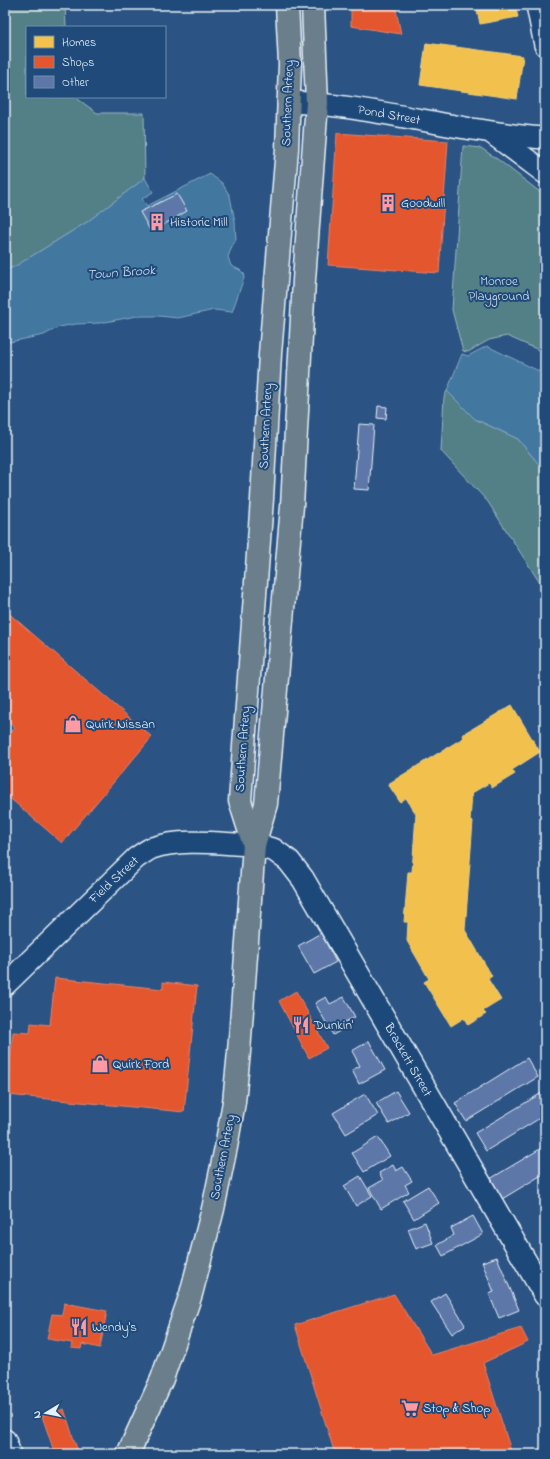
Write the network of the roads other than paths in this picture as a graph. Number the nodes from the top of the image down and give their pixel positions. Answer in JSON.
{"nodes":[{"id":1,"x":288,"y":5,"type":"edge"},
{"id":2,"x":313,"y":5,"type":"edge"},
{"id":3,"x":537,"y":5,"type":"edge"},
{"id":4,"x":545,"y":45,"type":"edge"},
{"id":5,"x":288,"y":102,"type":"junction"},
{"id":6,"x":317,"y":103,"type":"junction"},
{"id":7,"x":490,"y":132,"type":"junction"},
{"id":8,"x":545,"y":138,"type":"edge"},
{"id":9,"x":545,"y":173,"type":"edge"},
{"id":10,"x":254,"y":845,"type":"junction"},
{"id":11,"x":5,"y":985,"type":"edge"},
{"id":12,"x":545,"y":1295,"type":"edge"},
{"id":13,"x":5,"y":1440,"type":"edge"},
{"id":14,"x":10,"y":1454,"type":"edge"},
{"id":15,"x":128,"y":1454,"type":"edge"}],
"edges":[{"from":1,"to":5,"type":"main road","name":"Southern Artery"},
{"from":2,"to":6,"type":"main road","name":"Southern Artery"},
{"from":3,"to":4,"type":"street"},
{"from":5,"to":6,"type":"street","name":"Pond Street"},
{"from":5,"to":10,"type":"main road","name":"Southern Artery"},
{"from":6,"to":7,"type":"street","name":"Pond Street"},
{"from":6,"to":10,"type":"main road","name":"Southern Artery"},
{"from":7,"to":8,"type":"street","name":"Pond Street"},
{"from":7,"to":9,"type":"street","name":"Pond Street"},
{"from":10,"to":11,"type":"street","name":"Field Street"},
{"from":10,"to":12,"type":"street","name":"Brackett Street"},
{"from":10,"to":15,"type":"main road","name":"Southern Artery"},
{"from":13,"to":14,"type":"street"}]}
